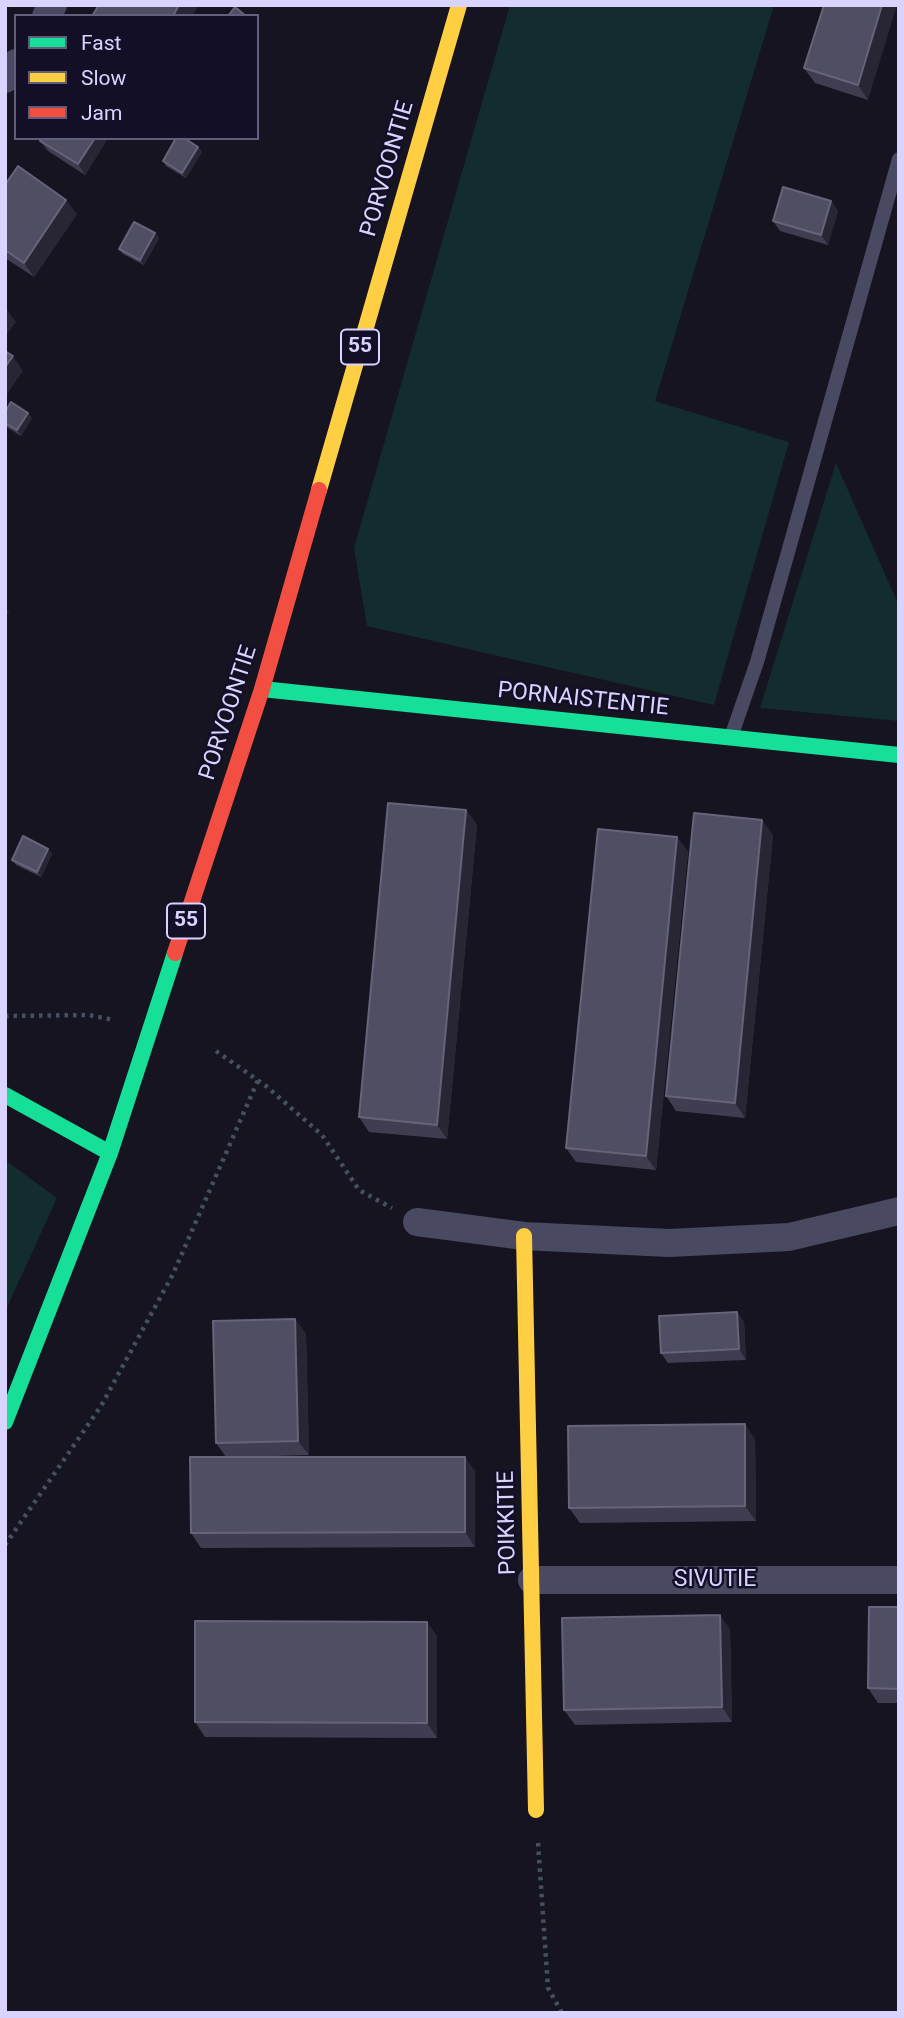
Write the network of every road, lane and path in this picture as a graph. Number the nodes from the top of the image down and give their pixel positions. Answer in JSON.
{"nodes":[{"id":1,"x":459,"y":5,"type":"edge"},
{"id":2,"x":899,"y":159,"type":"edge"},
{"id":3,"x":262,"y":690,"type":"junction"},
{"id":4,"x":730,"y":738,"type":"junction"},
{"id":5,"x":899,"y":755,"type":"edge"},
{"id":6,"x":5,"y":1016,"type":"edge"},
{"id":7,"x":114,"y":1020,"type":"dead end"},
{"id":8,"x":216,"y":1051,"type":"dead end"},
{"id":9,"x":258,"y":1080,"type":"junction"},
{"id":10,"x":5,"y":1095,"type":"edge"},
{"id":11,"x":110,"y":1153,"type":"junction"},
{"id":12,"x":899,"y":1211,"type":"edge"},
{"id":13,"x":417,"y":1222,"type":"joint"},
{"id":14,"x":524,"y":1236,"type":"junction"},
{"id":15,"x":5,"y":1422,"type":"edge"},
{"id":16,"x":5,"y":1545,"type":"edge"},
{"id":17,"x":532,"y":1580,"type":"junction"},
{"id":18,"x":899,"y":1580,"type":"edge"},
{"id":19,"x":536,"y":1810,"type":"joint"},
{"id":20,"x":562,"y":2013,"type":"edge"}],
"edges":[{"from":1,"to":3,"type":"main road","name":"PORVOONTIE","number":"55"},
{"from":2,"to":4,"type":"lane"},
{"from":3,"to":4,"type":"main road","name":"PORNAISTENTIE"},
{"from":3,"to":11,"type":"main road","name":"PORVOONTIE","number":"55"},
{"from":4,"to":5,"type":"main road","name":"PORNAISTENTIE"},
{"from":6,"to":7,"type":"path"},
{"from":8,"to":9,"type":"path"},
{"from":9,"to":13,"type":"path"},
{"from":9,"to":16,"type":"path"},
{"from":10,"to":11,"type":"main road"},
{"from":11,"to":15,"type":"main road","name":"PORVOONTIE","number":"55"},
{"from":12,"to":14,"type":"street"},
{"from":13,"to":14,"type":"street"},
{"from":14,"to":17,"type":"main road","name":"POIKKITIE"},
{"from":17,"to":18,"type":"street","name":"SIVUTIE"},
{"from":17,"to":19,"type":"main road","name":"POIKKITIE"},
{"from":19,"to":20,"type":"path"}]}
